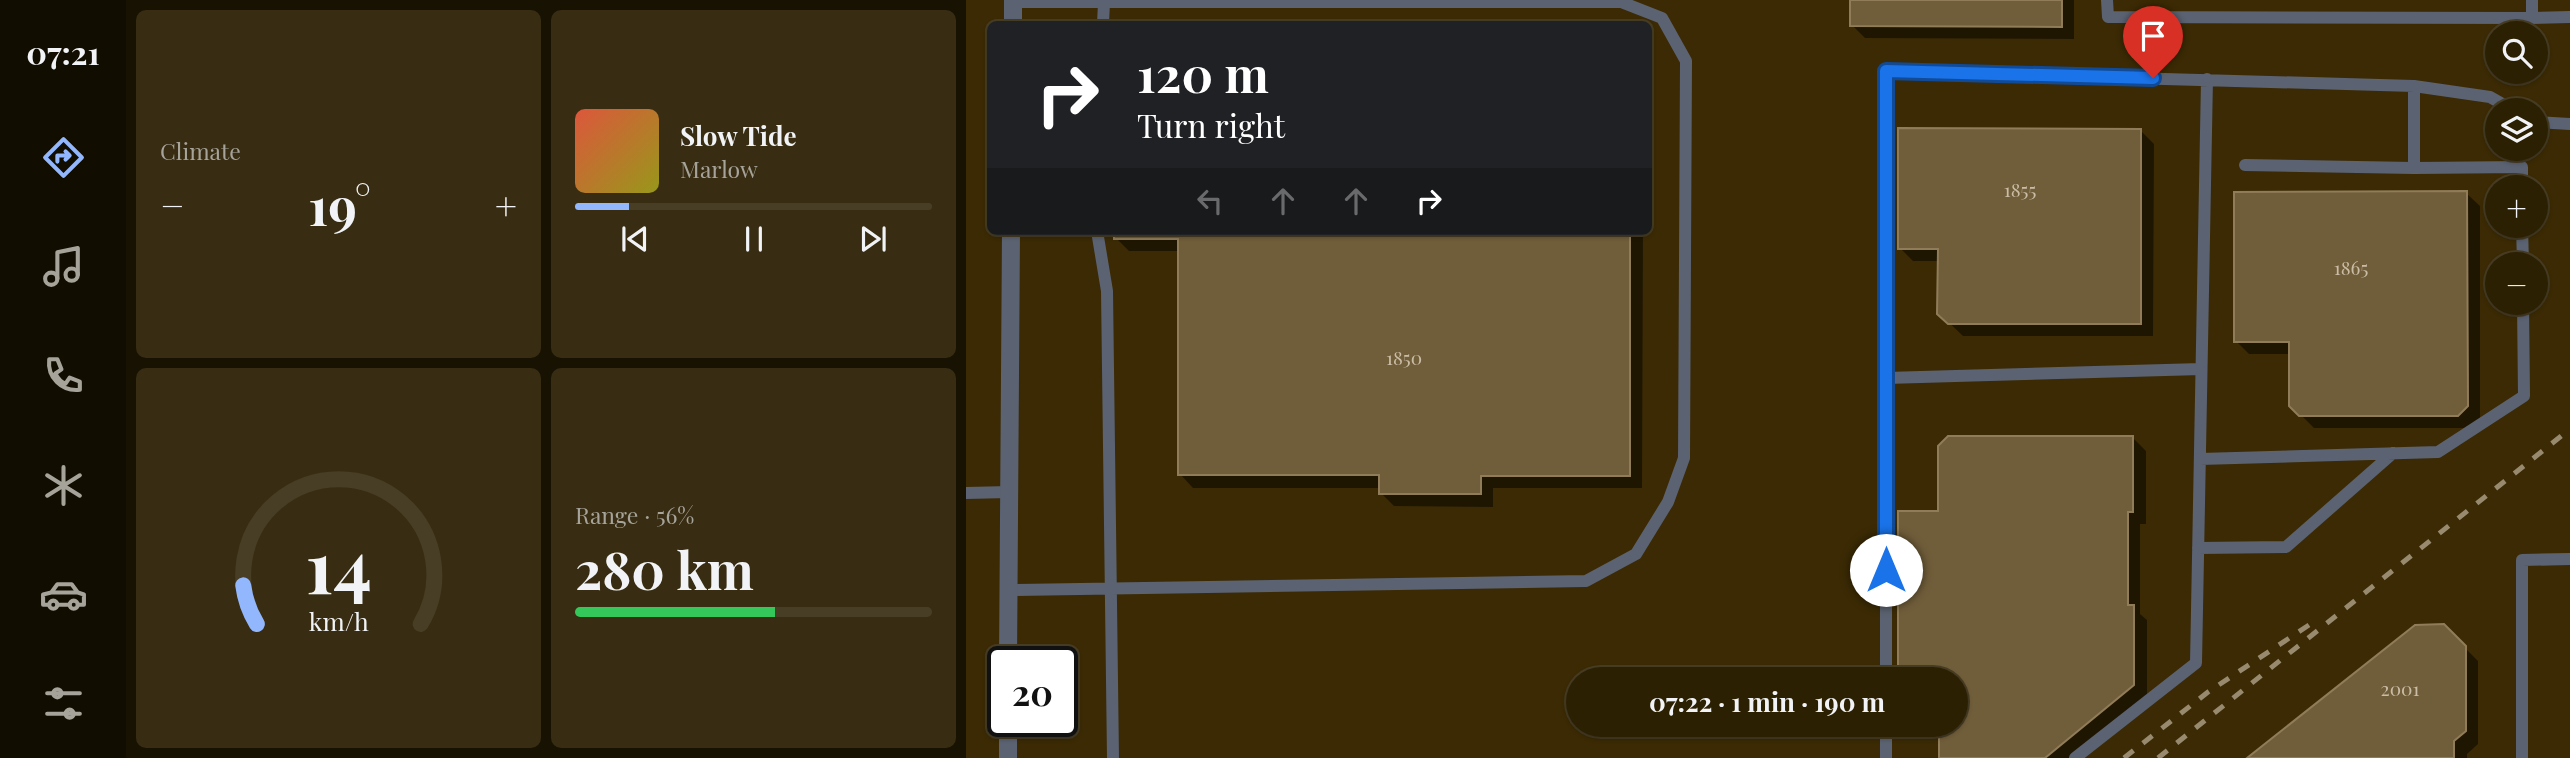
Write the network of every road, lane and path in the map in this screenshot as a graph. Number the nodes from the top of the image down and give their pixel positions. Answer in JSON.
{"nodes":[{"id":1,"x":2107,"y":0,"type":"edge"},
{"id":2,"x":2532,"y":0,"type":"edge"},
{"id":3,"x":1013,"y":1,"type":"edge"},
{"id":4,"x":1104,"y":2,"type":"junction"},
{"id":5,"x":2570,"y":17,"type":"edge"},
{"id":6,"x":2532,"y":18,"type":"junction"},
{"id":7,"x":1013,"y":21,"type":"edge"},
{"id":8,"x":1103,"y":21,"type":"edge"},
{"id":9,"x":2207,"y":79,"type":"junction"},
{"id":10,"x":2414,"y":86,"type":"junction"},
{"id":11,"x":2492,"y":98,"type":"edge"},
{"id":12,"x":2548,"y":123,"type":"edge"},
{"id":13,"x":2570,"y":124,"type":"edge"},
{"id":14,"x":2245,"y":165,"type":"dead end"},
{"id":15,"x":2414,"y":167,"type":"junction"},
{"id":16,"x":2522,"y":175,"type":"edge"},
{"id":17,"x":1011,"y":235,"type":"edge"},
{"id":18,"x":1098,"y":235,"type":"edge"},
{"id":19,"x":2523,"y":315,"type":"edge"},
{"id":20,"x":2201,"y":369,"type":"junction"},
{"id":21,"x":1886,"y":378,"type":"junction"},
{"id":22,"x":2393,"y":453,"type":"junction"},
{"id":23,"x":2200,"y":459,"type":"junction"},
{"id":24,"x":1009,"y":492,"type":"junction"},
{"id":25,"x":966,"y":493,"type":"edge"},
{"id":26,"x":2198,"y":548,"type":"junction"},
{"id":27,"x":2570,"y":559,"type":"edge"},
{"id":28,"x":1110,"y":589,"type":"junction"},
{"id":29,"x":1009,"y":590,"type":"junction"},
{"id":30,"x":1008,"y":646,"type":"edge"},
{"id":31,"x":1886,"y":667,"type":"edge"},
{"id":32,"x":1008,"y":737,"type":"edge"},
{"id":33,"x":1886,"y":737,"type":"edge"},
{"id":34,"x":1008,"y":758,"type":"edge"},
{"id":35,"x":1113,"y":758,"type":"edge"},
{"id":36,"x":1886,"y":758,"type":"edge"},
{"id":37,"x":2075,"y":758,"type":"edge"},
{"id":38,"x":2522,"y":758,"type":"edge"}],
"edges":[{"from":1,"to":6,"type":"lane"},
{"from":2,"to":6,"type":"lane"},
{"from":3,"to":4,"type":"lane"},
{"from":3,"to":7,"type":"street"},
{"from":4,"to":8,"type":"lane"},
{"from":4,"to":28,"type":"lane"},
{"from":5,"to":6,"type":"lane"},
{"from":9,"to":10,"type":"lane"},
{"from":9,"to":20,"type":"lane"},
{"from":9,"to":21,"type":"lane"},
{"from":10,"to":11,"type":"lane"},
{"from":10,"to":15,"type":"lane"},
{"from":12,"to":13,"type":"lane"},
{"from":14,"to":15,"type":"lane"},
{"from":15,"to":16,"type":"lane"},
{"from":17,"to":24,"type":"street"},
{"from":18,"to":28,"type":"lane"},
{"from":19,"to":22,"type":"lane"},
{"from":20,"to":21,"type":"lane"},
{"from":20,"to":23,"type":"lane"},
{"from":21,"to":31,"type":"lane"},
{"from":22,"to":23,"type":"lane"},
{"from":22,"to":26,"type":"lane"},
{"from":23,"to":26,"type":"lane"},
{"from":24,"to":25,"type":"lane"},
{"from":24,"to":29,"type":"street"},
{"from":26,"to":37,"type":"lane"},
{"from":27,"to":38,"type":"lane"},
{"from":28,"to":29,"type":"lane"},
{"from":28,"to":35,"type":"lane"},
{"from":29,"to":30,"type":"street"},
{"from":32,"to":34,"type":"street"},
{"from":33,"to":36,"type":"lane"}]}
